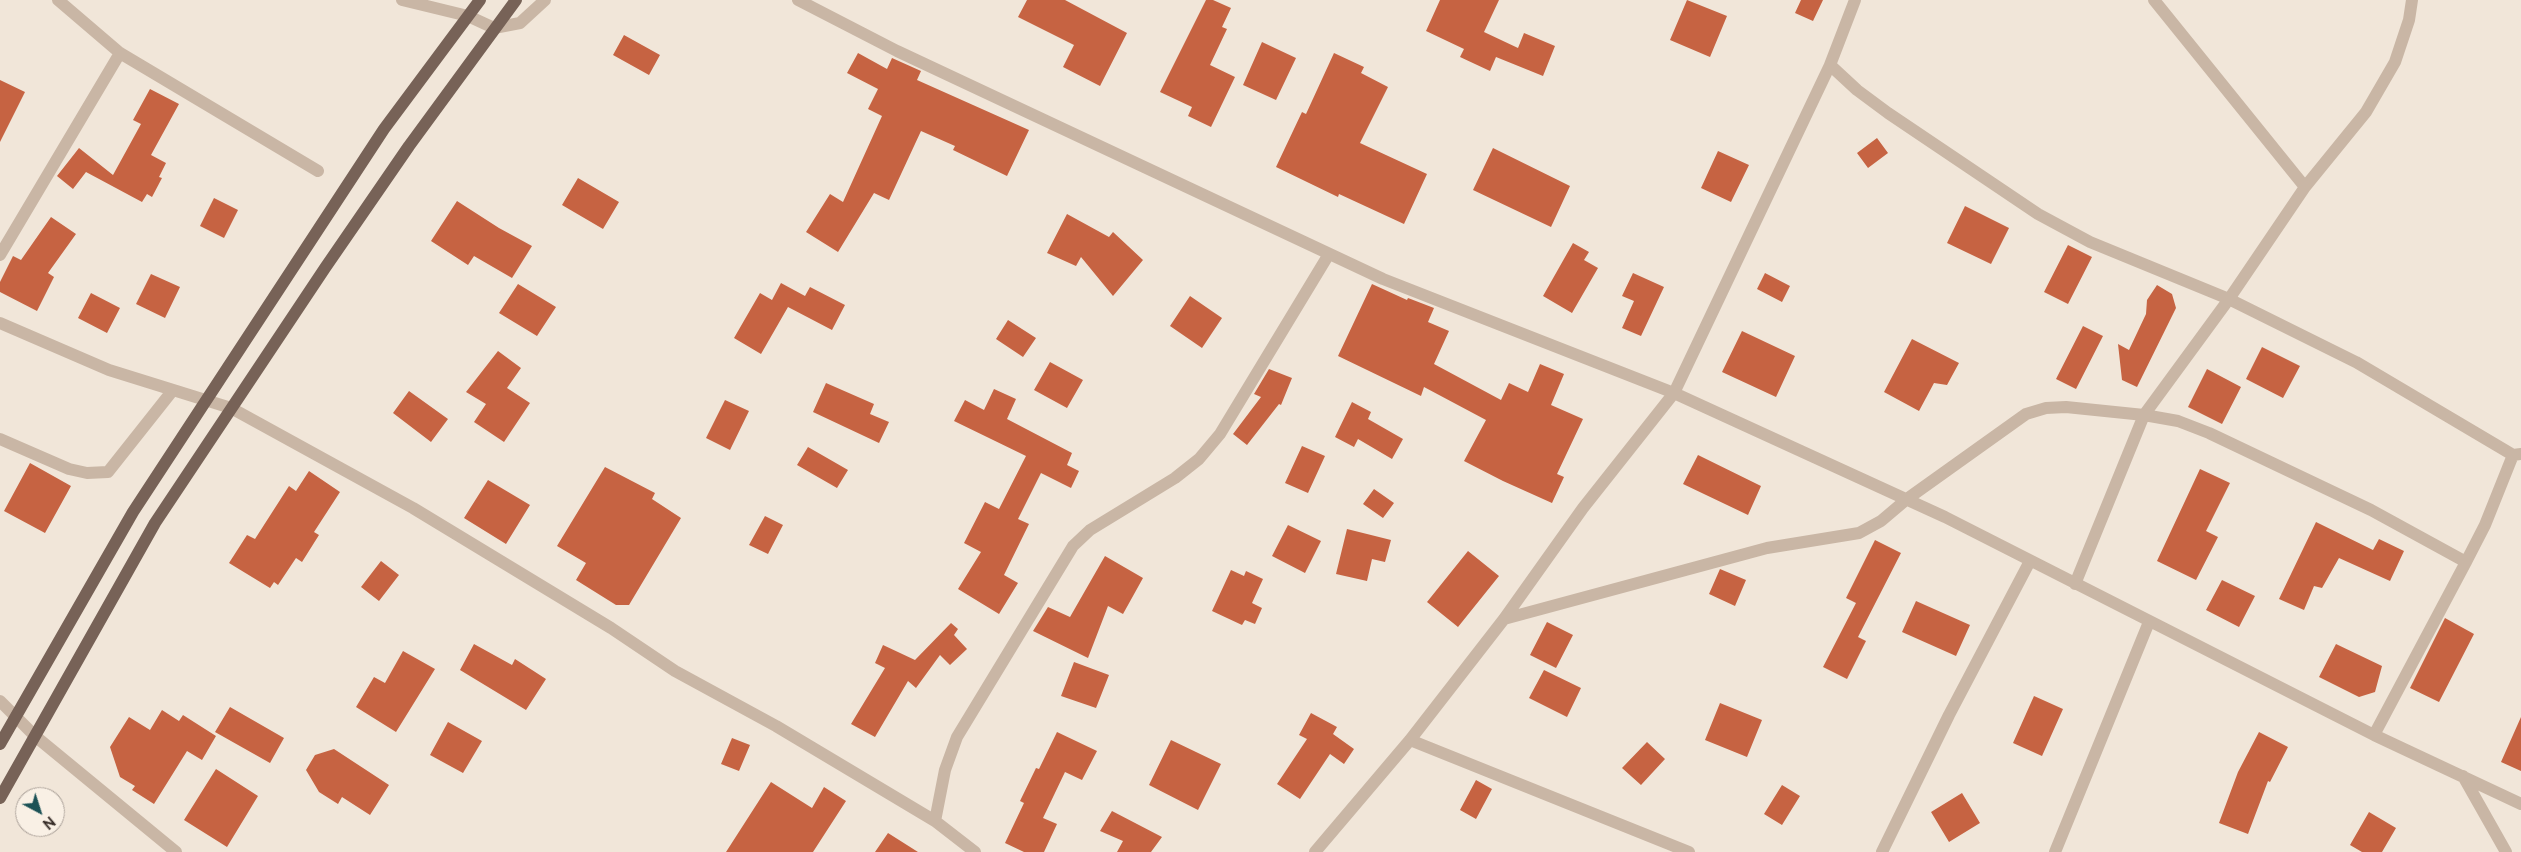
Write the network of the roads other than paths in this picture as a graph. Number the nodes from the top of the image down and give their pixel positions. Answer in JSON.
{"nodes":[{"id":1,"x":58,"y":0,"type":"edge"},
{"id":2,"x":402,"y":0,"type":"edge"},
{"id":3,"x":480,"y":0,"type":"edge"},
{"id":4,"x":516,"y":0,"type":"edge"},
{"id":5,"x":545,"y":0,"type":"edge"},
{"id":6,"x":798,"y":0,"type":"edge"},
{"id":7,"x":1855,"y":0,"type":"edge"},
{"id":8,"x":2154,"y":0,"type":"edge"},
{"id":9,"x":2412,"y":0,"type":"edge"},
{"id":10,"x":449,"y":5,"type":"edge"},
{"id":11,"x":468,"y":16,"type":"junction"},
{"id":12,"x":494,"y":28,"type":"junction"},
{"id":13,"x":120,"y":53,"type":"junction"},
{"id":14,"x":1830,"y":65,"type":"junction"},
{"id":15,"x":318,"y":171,"type":"dead end"},
{"id":16,"x":2305,"y":187,"type":"junction"},
{"id":17,"x":1329,"y":254,"type":"junction"},
{"id":18,"x":0,"y":255,"type":"edge"},
{"id":19,"x":2230,"y":299,"type":"junction"},
{"id":20,"x":0,"y":323,"type":"edge"},
{"id":21,"x":172,"y":390,"type":"junction"},
{"id":22,"x":1674,"y":393,"type":"junction"},
{"id":23,"x":206,"y":400,"type":"junction"},
{"id":24,"x":231,"y":408,"type":"junction"},
{"id":25,"x":2144,"y":415,"type":"junction"},
{"id":26,"x":0,"y":440,"type":"edge"},
{"id":27,"x":2517,"y":455,"type":"edge"},
{"id":28,"x":1907,"y":499,"type":"junction"},
{"id":29,"x":2030,"y":561,"type":"junction"},
{"id":30,"x":2466,"y":562,"type":"junction"},
{"id":31,"x":2075,"y":584,"type":"junction"},
{"id":32,"x":1504,"y":619,"type":"junction"},
{"id":33,"x":2149,"y":622,"type":"junction"},
{"id":34,"x":0,"y":701,"type":"edge"},
{"id":35,"x":16,"y":715,"type":"junction"},
{"id":36,"x":2374,"y":735,"type":"junction"},
{"id":37,"x":35,"y":736,"type":"junction"},
{"id":38,"x":1410,"y":740,"type":"junction"},
{"id":39,"x":0,"y":744,"type":"edge"},
{"id":40,"x":2463,"y":776,"type":"junction"},
{"id":41,"x":0,"y":798,"type":"edge"},
{"id":42,"x":2521,"y":804,"type":"edge"},
{"id":43,"x":935,"y":821,"type":"junction"},
{"id":44,"x":1675,"y":849,"type":"edge"},
{"id":45,"x":176,"y":852,"type":"edge"},
{"id":46,"x":975,"y":852,"type":"edge"},
{"id":47,"x":1315,"y":852,"type":"edge"},
{"id":48,"x":1689,"y":852,"type":"edge"},
{"id":49,"x":1882,"y":852,"type":"edge"},
{"id":50,"x":2055,"y":852,"type":"edge"},
{"id":51,"x":2506,"y":852,"type":"edge"}],
"edges":[{"from":1,"to":13,"type":"street"},
{"from":2,"to":10,"type":"street"},
{"from":3,"to":11,"type":"main road"},
{"from":4,"to":12,"type":"main road"},
{"from":5,"to":12,"type":"street"},
{"from":6,"to":17,"type":"street"},
{"from":7,"to":14,"type":"street"},
{"from":8,"to":16,"type":"street"},
{"from":9,"to":16,"type":"street"},
{"from":10,"to":11,"type":"street"},
{"from":11,"to":12,"type":"street"},
{"from":11,"to":23,"type":"main road"},
{"from":12,"to":24,"type":"main road"},
{"from":13,"to":15,"type":"street"},
{"from":13,"to":18,"type":"street"},
{"from":14,"to":19,"type":"street"},
{"from":14,"to":22,"type":"street"},
{"from":16,"to":19,"type":"street"},
{"from":17,"to":22,"type":"street"},
{"from":17,"to":43,"type":"street"},
{"from":19,"to":25,"type":"street"},
{"from":19,"to":27,"type":"street"},
{"from":20,"to":21,"type":"street"},
{"from":21,"to":23,"type":"street"},
{"from":21,"to":26,"type":"street"},
{"from":22,"to":28,"type":"street"},
{"from":22,"to":32,"type":"street"},
{"from":23,"to":24,"type":"street"},
{"from":23,"to":35,"type":"main road"},
{"from":24,"to":37,"type":"main road"},
{"from":24,"to":43,"type":"street"},
{"from":25,"to":28,"type":"street"},
{"from":25,"to":30,"type":"street"},
{"from":25,"to":31,"type":"street"},
{"from":27,"to":30,"type":"street"},
{"from":28,"to":29,"type":"street"},
{"from":28,"to":32,"type":"street"},
{"from":29,"to":31,"type":"street"},
{"from":29,"to":49,"type":"street"},
{"from":30,"to":36,"type":"street"},
{"from":31,"to":33,"type":"street"},
{"from":32,"to":38,"type":"street"},
{"from":33,"to":36,"type":"street"},
{"from":33,"to":50,"type":"street"},
{"from":34,"to":35,"type":"street"},
{"from":35,"to":37,"type":"street"},
{"from":35,"to":39,"type":"main road"},
{"from":36,"to":40,"type":"street"},
{"from":37,"to":41,"type":"main road"},
{"from":37,"to":45,"type":"street"},
{"from":38,"to":44,"type":"street"},
{"from":38,"to":47,"type":"street"},
{"from":40,"to":42,"type":"street"},
{"from":40,"to":51,"type":"street"},
{"from":43,"to":46,"type":"street"},
{"from":44,"to":48,"type":"street"}]}
